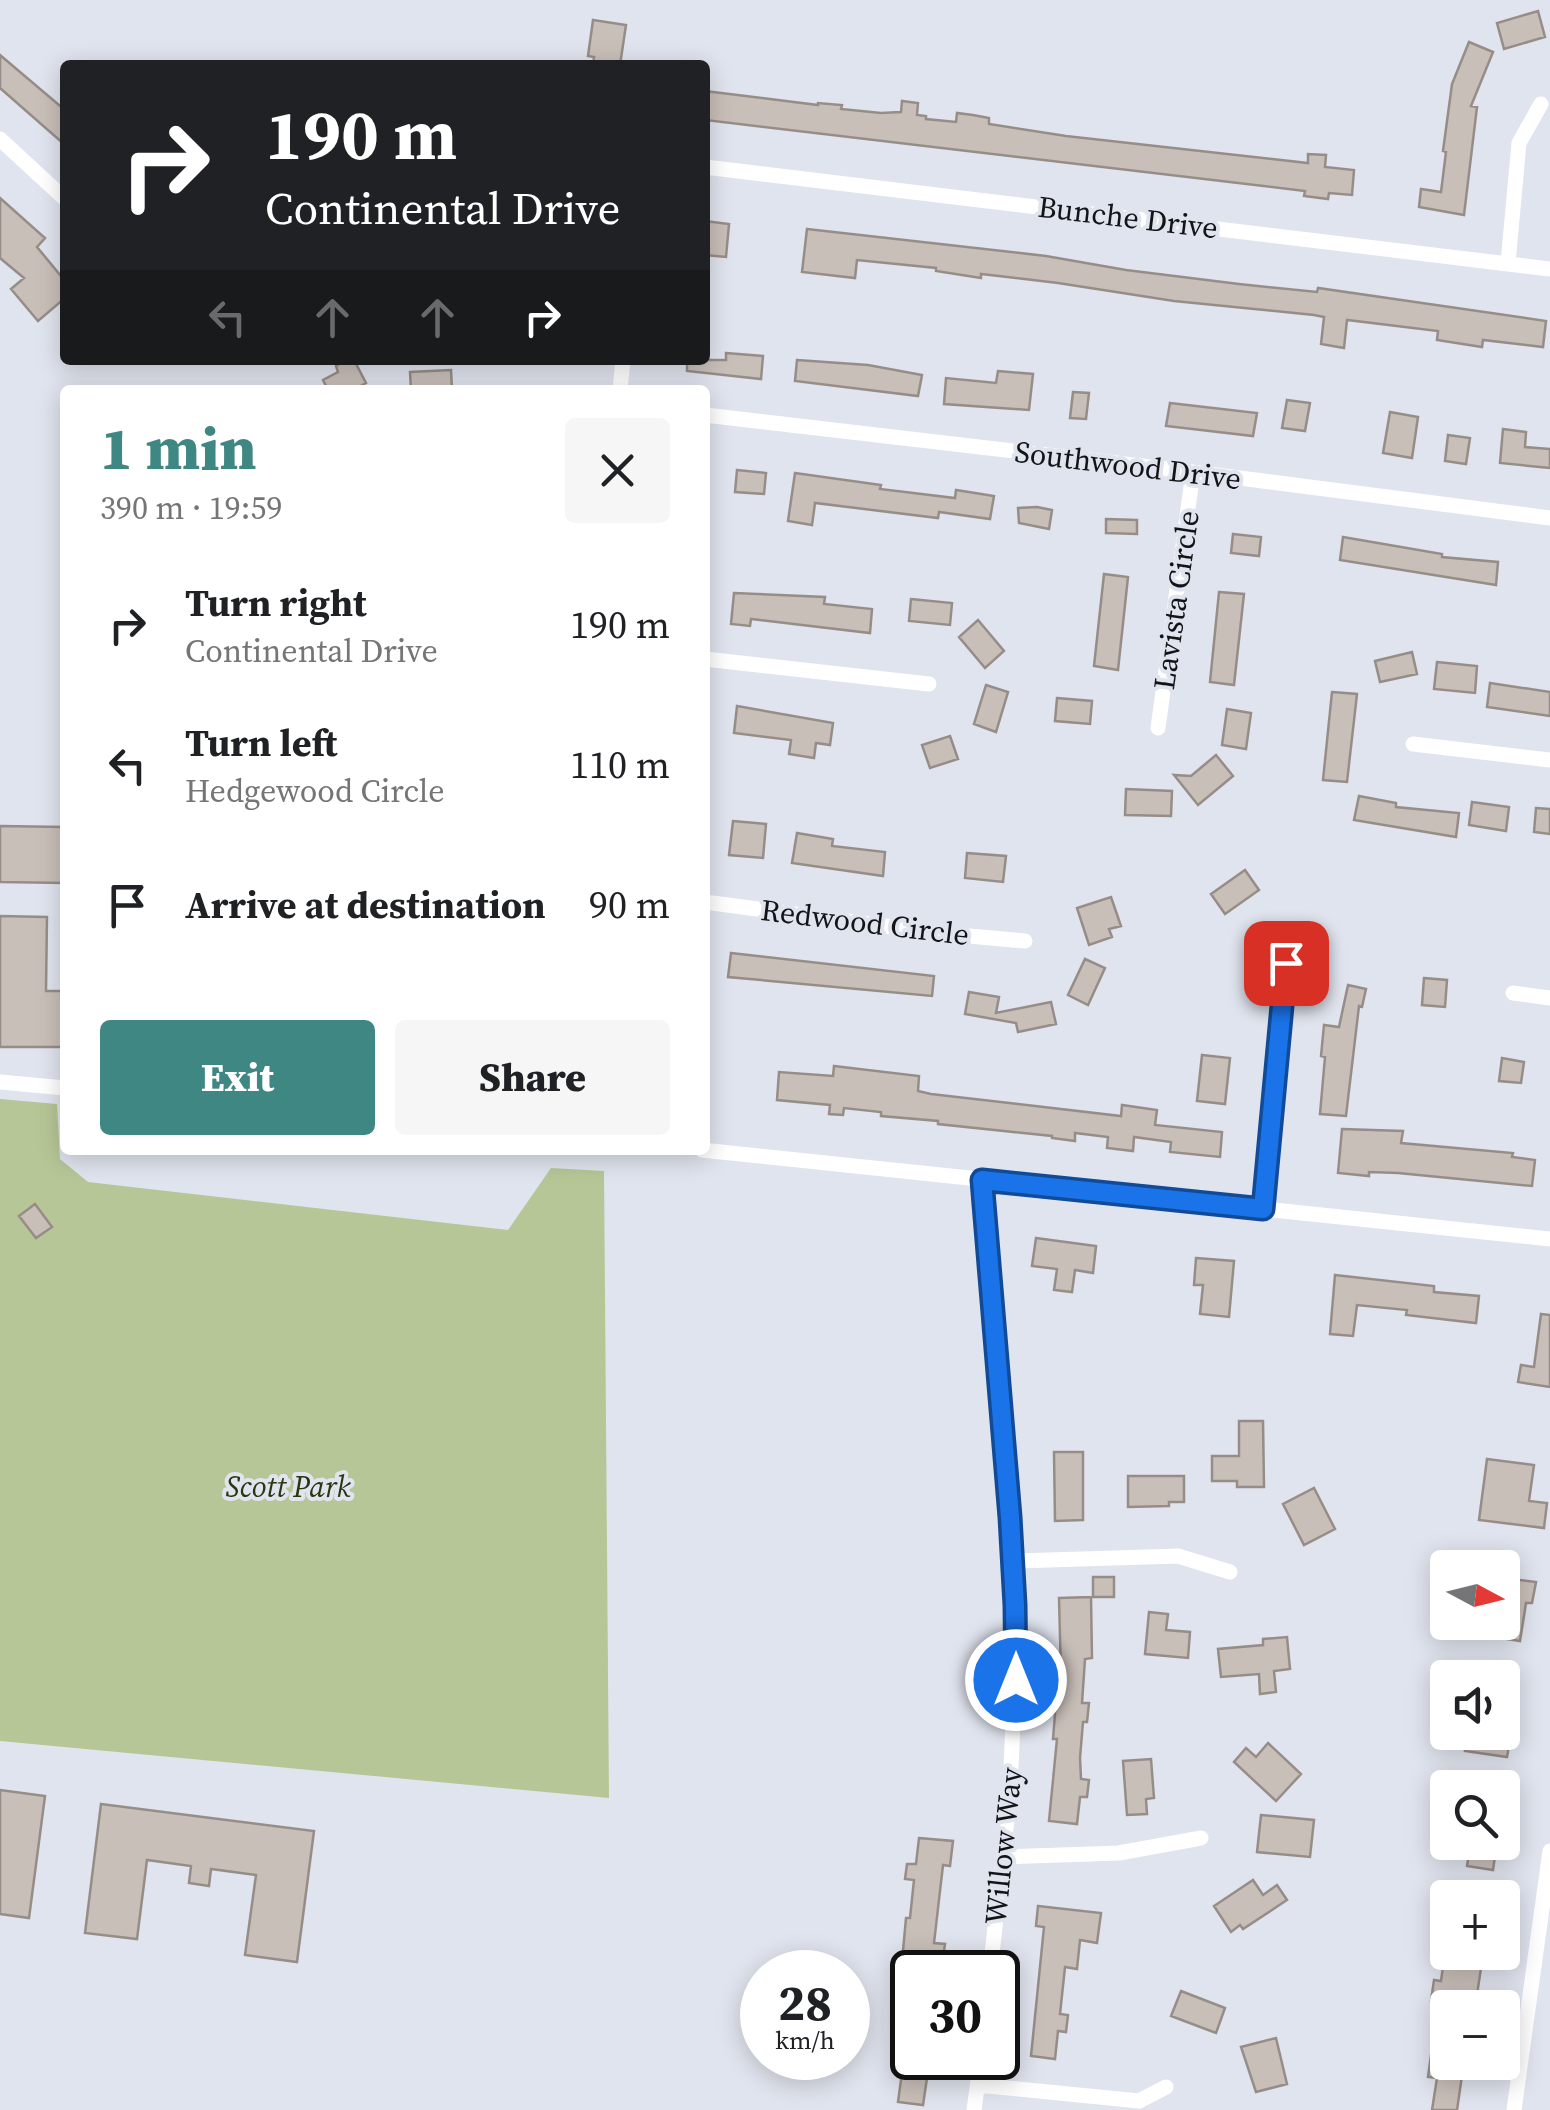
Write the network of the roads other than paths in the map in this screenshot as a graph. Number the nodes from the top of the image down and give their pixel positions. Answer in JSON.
{"nodes":[{"id":1,"x":1541,"y":104,"type":"dead end"},
{"id":2,"x":0,"y":139,"type":"edge"},
{"id":3,"x":710,"y":168,"type":"edge"},
{"id":4,"x":60,"y":194,"type":"edge"},
{"id":5,"x":1508,"y":263,"type":"junction"},
{"id":6,"x":1550,"y":269,"type":"edge"},
{"id":7,"x":710,"y":416,"type":"edge"},
{"id":8,"x":1193,"y":472,"type":"junction"},
{"id":9,"x":1550,"y":518,"type":"edge"},
{"id":10,"x":710,"y":660,"type":"edge"},
{"id":11,"x":928,"y":684,"type":"dead end"},
{"id":12,"x":1158,"y":728,"type":"dead end"},
{"id":13,"x":1413,"y":744,"type":"dead end"},
{"id":14,"x":1550,"y":760,"type":"edge"},
{"id":15,"x":710,"y":903,"type":"edge"},
{"id":16,"x":1025,"y":940,"type":"dead end"},
{"id":17,"x":1286,"y":963,"type":"dead end"},
{"id":18,"x":1513,"y":993,"type":"dead end"},
{"id":19,"x":1550,"y":998,"type":"edge"},
{"id":20,"x":0,"y":1082,"type":"edge"},
{"id":21,"x":60,"y":1088,"type":"edge"},
{"id":22,"x":710,"y":1151,"type":"edge"},
{"id":23,"x":982,"y":1180,"type":"junction"},
{"id":24,"x":1263,"y":1209,"type":"junction"},
{"id":25,"x":1550,"y":1238,"type":"edge"},
{"id":26,"x":1012,"y":1561,"type":"junction"},
{"id":27,"x":1230,"y":1572,"type":"dead end"},
{"id":28,"x":1201,"y":1838,"type":"dead end"},
{"id":29,"x":1550,"y":1851,"type":"edge"},
{"id":30,"x":1002,"y":1857,"type":"junction"},
{"id":31,"x":992,"y":1950,"type":"edge"},
{"id":32,"x":979,"y":2080,"type":"edge"},
{"id":33,"x":978,"y":2085,"type":"junction"},
{"id":34,"x":1166,"y":2088,"type":"dead end"},
{"id":35,"x":974,"y":2110,"type":"edge"},
{"id":36,"x":1514,"y":2110,"type":"edge"}],
"edges":[{"from":1,"to":5,"type":"street"},
{"from":2,"to":4,"type":"street"},
{"from":3,"to":5,"type":"street","name":"Bunche Drive"},
{"from":5,"to":6,"type":"street","name":"Bunche Drive"},
{"from":7,"to":8,"type":"street","name":"Southwood Drive"},
{"from":8,"to":9,"type":"street","name":"Southwood Drive"},
{"from":8,"to":12,"type":"street","name":"Lavista Circle"},
{"from":10,"to":11,"type":"street"},
{"from":13,"to":14,"type":"street"},
{"from":15,"to":16,"type":"street","name":"Redwood Circle"},
{"from":17,"to":24,"type":"street"},
{"from":18,"to":19,"type":"street"},
{"from":20,"to":21,"type":"street"},
{"from":22,"to":23,"type":"street"},
{"from":23,"to":24,"type":"street"},
{"from":23,"to":26,"type":"street","name":"Willow Way"},
{"from":24,"to":25,"type":"street"},
{"from":26,"to":27,"type":"street"},
{"from":26,"to":30,"type":"street","name":"Willow Way"},
{"from":28,"to":30,"type":"street"},
{"from":29,"to":36,"type":"street"},
{"from":30,"to":31,"type":"street","name":"Willow Way"},
{"from":32,"to":33,"type":"street"},
{"from":33,"to":34,"type":"street"},
{"from":33,"to":35,"type":"street"}]}
